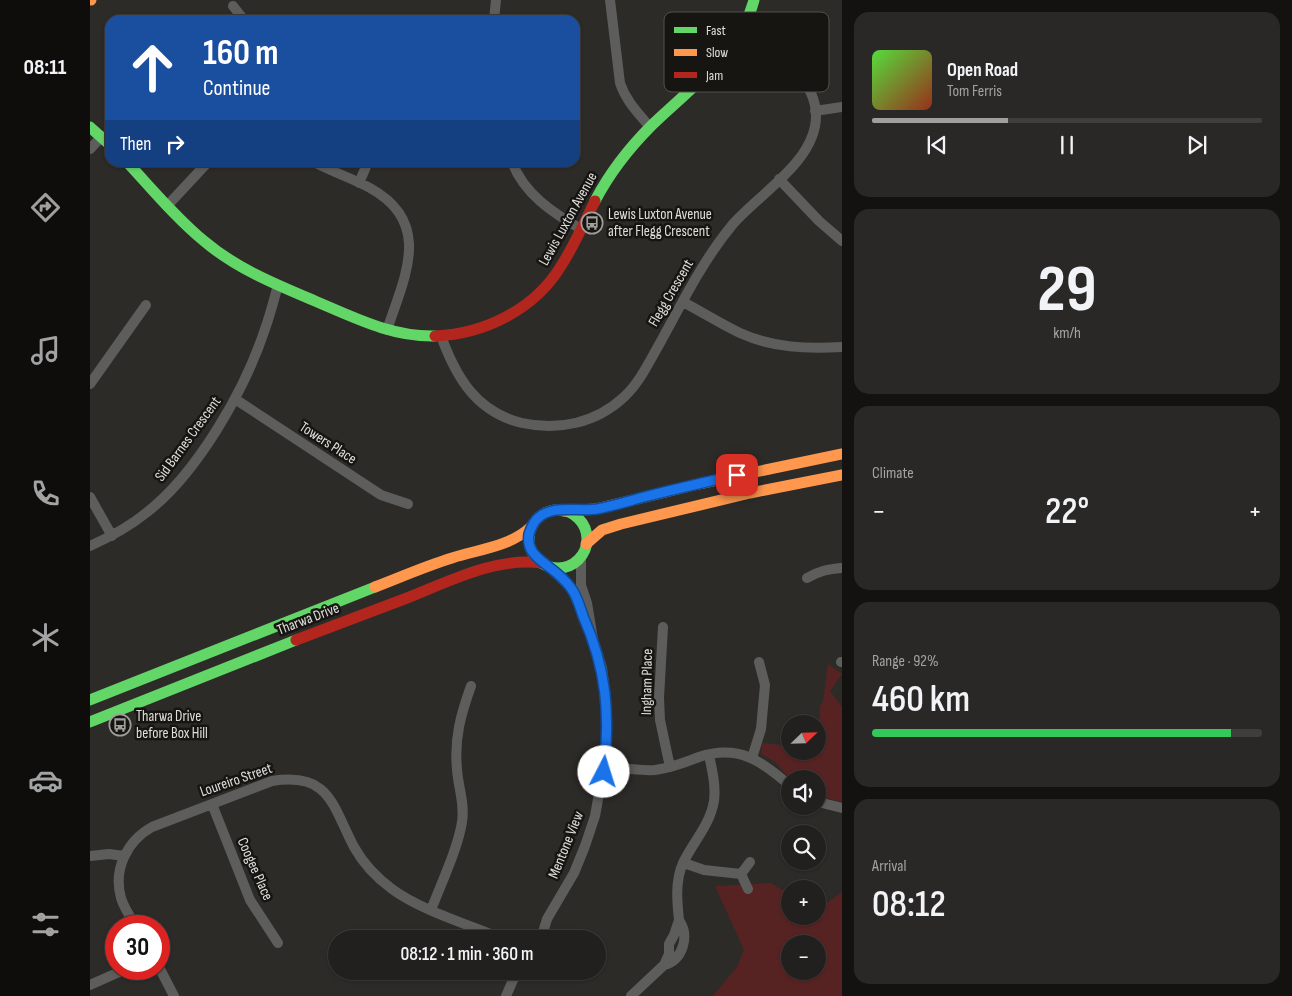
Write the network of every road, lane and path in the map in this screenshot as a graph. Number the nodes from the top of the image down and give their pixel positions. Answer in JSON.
{"nodes":[{"id":1,"x":496,"y":0,"type":"edge"},
{"id":2,"x":610,"y":0,"type":"edge"},
{"id":3,"x":754,"y":0,"type":"edge"},
{"id":4,"x":233,"y":6,"type":"dead end"},
{"id":5,"x":750,"y":12,"type":"edge"},
{"id":6,"x":240,"y":15,"type":"edge"},
{"id":7,"x":494,"y":15,"type":"edge"},
{"id":8,"x":687,"y":92,"type":"edge"},
{"id":9,"x":810,"y":92,"type":"edge"},
{"id":10,"x":842,"y":107,"type":"edge"},
{"id":11,"x":816,"y":111,"type":"junction"},
{"id":12,"x":90,"y":127,"type":"edge"},
{"id":13,"x":650,"y":127,"type":"junction"},
{"id":14,"x":102,"y":136,"type":"junction"},
{"id":15,"x":105,"y":139,"type":"edge"},
{"id":16,"x":90,"y":149,"type":"edge"},
{"id":17,"x":132,"y":167,"type":"edge"},
{"id":18,"x":203,"y":167,"type":"edge"},
{"id":19,"x":325,"y":167,"type":"edge"},
{"id":20,"x":366,"y":167,"type":"edge"},
{"id":21,"x":515,"y":167,"type":"edge"},
{"id":22,"x":780,"y":179,"type":"junction"},
{"id":23,"x":359,"y":183,"type":"junction"},
{"id":24,"x":167,"y":206,"type":"junction"},
{"id":25,"x":581,"y":230,"type":"junction"},
{"id":26,"x":842,"y":241,"type":"edge"},
{"id":27,"x":278,"y":285,"type":"junction"},
{"id":28,"x":683,"y":302,"type":"junction"},
{"id":29,"x":146,"y":305,"type":"dead end"},
{"id":30,"x":387,"y":330,"type":"junction"},
{"id":31,"x":441,"y":336,"type":"junction"},
{"id":32,"x":842,"y":347,"type":"edge"},
{"id":33,"x":90,"y":383,"type":"edge"},
{"id":34,"x":235,"y":399,"type":"junction"},
{"id":35,"x":842,"y":454,"type":"edge"},
{"id":36,"x":842,"y":475,"type":"edge"},
{"id":37,"x":91,"y":499,"type":"edge"},
{"id":38,"x":408,"y":504,"type":"dead end"},
{"id":39,"x":563,"y":511,"type":"junction"},
{"id":40,"x":532,"y":527,"type":"junction"},
{"id":41,"x":112,"y":536,"type":"junction"},
{"id":42,"x":586,"y":544,"type":"junction"},
{"id":43,"x":90,"y":546,"type":"edge"},
{"id":44,"x":581,"y":556,"type":"junction"},
{"id":45,"x":545,"y":565,"type":"junction"},
{"id":46,"x":842,"y":568,"type":"edge"},
{"id":47,"x":807,"y":578,"type":"dead end"},
{"id":48,"x":663,"y":627,"type":"dead end"},
{"id":49,"x":593,"y":639,"type":"junction"},
{"id":50,"x":759,"y":662,"type":"dead end"},
{"id":51,"x":472,"y":686,"type":"dead end"},
{"id":52,"x":90,"y":700,"type":"edge"},
{"id":53,"x":90,"y":722,"type":"edge"},
{"id":54,"x":709,"y":755,"type":"junction"},
{"id":55,"x":752,"y":758,"type":"junction"},
{"id":56,"x":604,"y":766,"type":"junction"},
{"id":57,"x":670,"y":767,"type":"junction"},
{"id":58,"x":781,"y":778,"type":"edge"},
{"id":59,"x":212,"y":804,"type":"junction"},
{"id":60,"x":826,"y":804,"type":"edge"},
{"id":61,"x":842,"y":808,"type":"edge"},
{"id":62,"x":90,"y":856,"type":"edge"},
{"id":63,"x":124,"y":856,"type":"junction"},
{"id":64,"x":684,"y":862,"type":"junction"},
{"id":65,"x":750,"y":862,"type":"dead end"},
{"id":66,"x":741,"y":874,"type":"junction"},
{"id":67,"x":748,"y":889,"type":"dead end"},
{"id":68,"x":431,"y":910,"type":"junction"},
{"id":69,"x":130,"y":915,"type":"edge"},
{"id":70,"x":679,"y":920,"type":"junction"},
{"id":71,"x":481,"y":930,"type":"edge"},
{"id":72,"x":544,"y":930,"type":"edge"},
{"id":73,"x":278,"y":943,"type":"dead end"},
{"id":74,"x":664,"y":965,"type":"junction"},
{"id":75,"x":105,"y":979,"type":"edge"},
{"id":76,"x":166,"y":980,"type":"edge"},
{"id":77,"x":513,"y":980,"type":"edge"},
{"id":78,"x":90,"y":986,"type":"edge"},
{"id":79,"x":174,"y":996,"type":"edge"},
{"id":80,"x":506,"y":996,"type":"edge"},
{"id":81,"x":631,"y":996,"type":"edge"}],
"edges":[{"from":1,"to":7,"type":"street"},
{"from":2,"to":13,"type":"street"},
{"from":3,"to":5,"type":"main road","name":"Lewis Luxton Avenue"},
{"from":4,"to":6,"type":"street"},
{"from":8,"to":13,"type":"main road","name":"Lewis Luxton Avenue"},
{"from":9,"to":11,"type":"street","name":"Flegg Crescent"},
{"from":10,"to":11,"type":"street"},
{"from":11,"to":22,"type":"street","name":"Flegg Crescent"},
{"from":12,"to":14,"type":"main road"},
{"from":13,"to":25,"type":"main road","name":"Lewis Luxton Avenue"},
{"from":14,"to":15,"type":"main road"},
{"from":14,"to":16,"type":"street"},
{"from":17,"to":24,"type":"main road","name":"Lewis Luxton Avenue"},
{"from":18,"to":24,"type":"street"},
{"from":19,"to":23,"type":"street"},
{"from":20,"to":23,"type":"street"},
{"from":21,"to":25,"type":"street"},
{"from":22,"to":26,"type":"street"},
{"from":22,"to":28,"type":"street","name":"Flegg Crescent"},
{"from":23,"to":30,"type":"street"},
{"from":24,"to":27,"type":"main road","name":"Lewis Luxton Avenue"},
{"from":25,"to":31,"type":"main road","name":"Lewis Luxton Avenue"},
{"from":27,"to":30,"type":"main road","name":"Lewis Luxton Avenue"},
{"from":27,"to":34,"type":"street","name":"Sid Barnes Crescent"},
{"from":28,"to":31,"type":"street","name":"Flegg Crescent"},
{"from":28,"to":32,"type":"street"},
{"from":29,"to":33,"type":"street"},
{"from":30,"to":31,"type":"main road","name":"Lewis Luxton Avenue"},
{"from":34,"to":38,"type":"street","name":"Towers Place"},
{"from":34,"to":41,"type":"street","name":"Sid Barnes Crescent"},
{"from":35,"to":39,"type":"main road"},
{"from":36,"to":42,"type":"main road"},
{"from":37,"to":41,"type":"street"},
{"from":39,"to":40,"type":"main road"},
{"from":39,"to":42,"type":"main road"},
{"from":40,"to":45,"type":"main road"},
{"from":40,"to":52,"type":"main road","name":"Tharwa Drive"},
{"from":41,"to":43,"type":"street","name":"Sid Barnes Crescent"},
{"from":42,"to":44,"type":"main road"},
{"from":44,"to":45,"type":"main road"},
{"from":44,"to":49,"type":"street","name":"Mentone View"},
{"from":45,"to":49,"type":"street","name":"Mentone View"},
{"from":45,"to":53,"type":"main road","name":"Tharwa Drive"},
{"from":46,"to":47,"type":"street"},
{"from":48,"to":57,"type":"street","name":"Ingham Place"},
{"from":49,"to":56,"type":"street","name":"Mentone View"},
{"from":50,"to":55,"type":"street"},
{"from":51,"to":68,"type":"street"},
{"from":54,"to":55,"type":"street"},
{"from":54,"to":57,"type":"street"},
{"from":54,"to":64,"type":"street"},
{"from":55,"to":58,"type":"street"},
{"from":56,"to":57,"type":"street"},
{"from":56,"to":72,"type":"street","name":"Mentone View"},
{"from":59,"to":63,"type":"street","name":"Loureiro Street"},
{"from":59,"to":68,"type":"street","name":"Loureiro Street"},
{"from":59,"to":73,"type":"street","name":"Coogee Place"},
{"from":60,"to":61,"type":"street"},
{"from":62,"to":63,"type":"street"},
{"from":63,"to":69,"type":"street","name":"Loureiro Street"},
{"from":64,"to":66,"type":"street"},
{"from":64,"to":70,"type":"street"},
{"from":65,"to":66,"type":"street"},
{"from":66,"to":67,"type":"street"},
{"from":68,"to":71,"type":"street","name":"Loureiro Street"},
{"from":70,"to":74,"type":"street"},
{"from":70,"to":74,"type":"street"},
{"from":74,"to":81,"type":"street"},
{"from":75,"to":78,"type":"street"},
{"from":76,"to":79,"type":"street"},
{"from":77,"to":80,"type":"street"}]}
